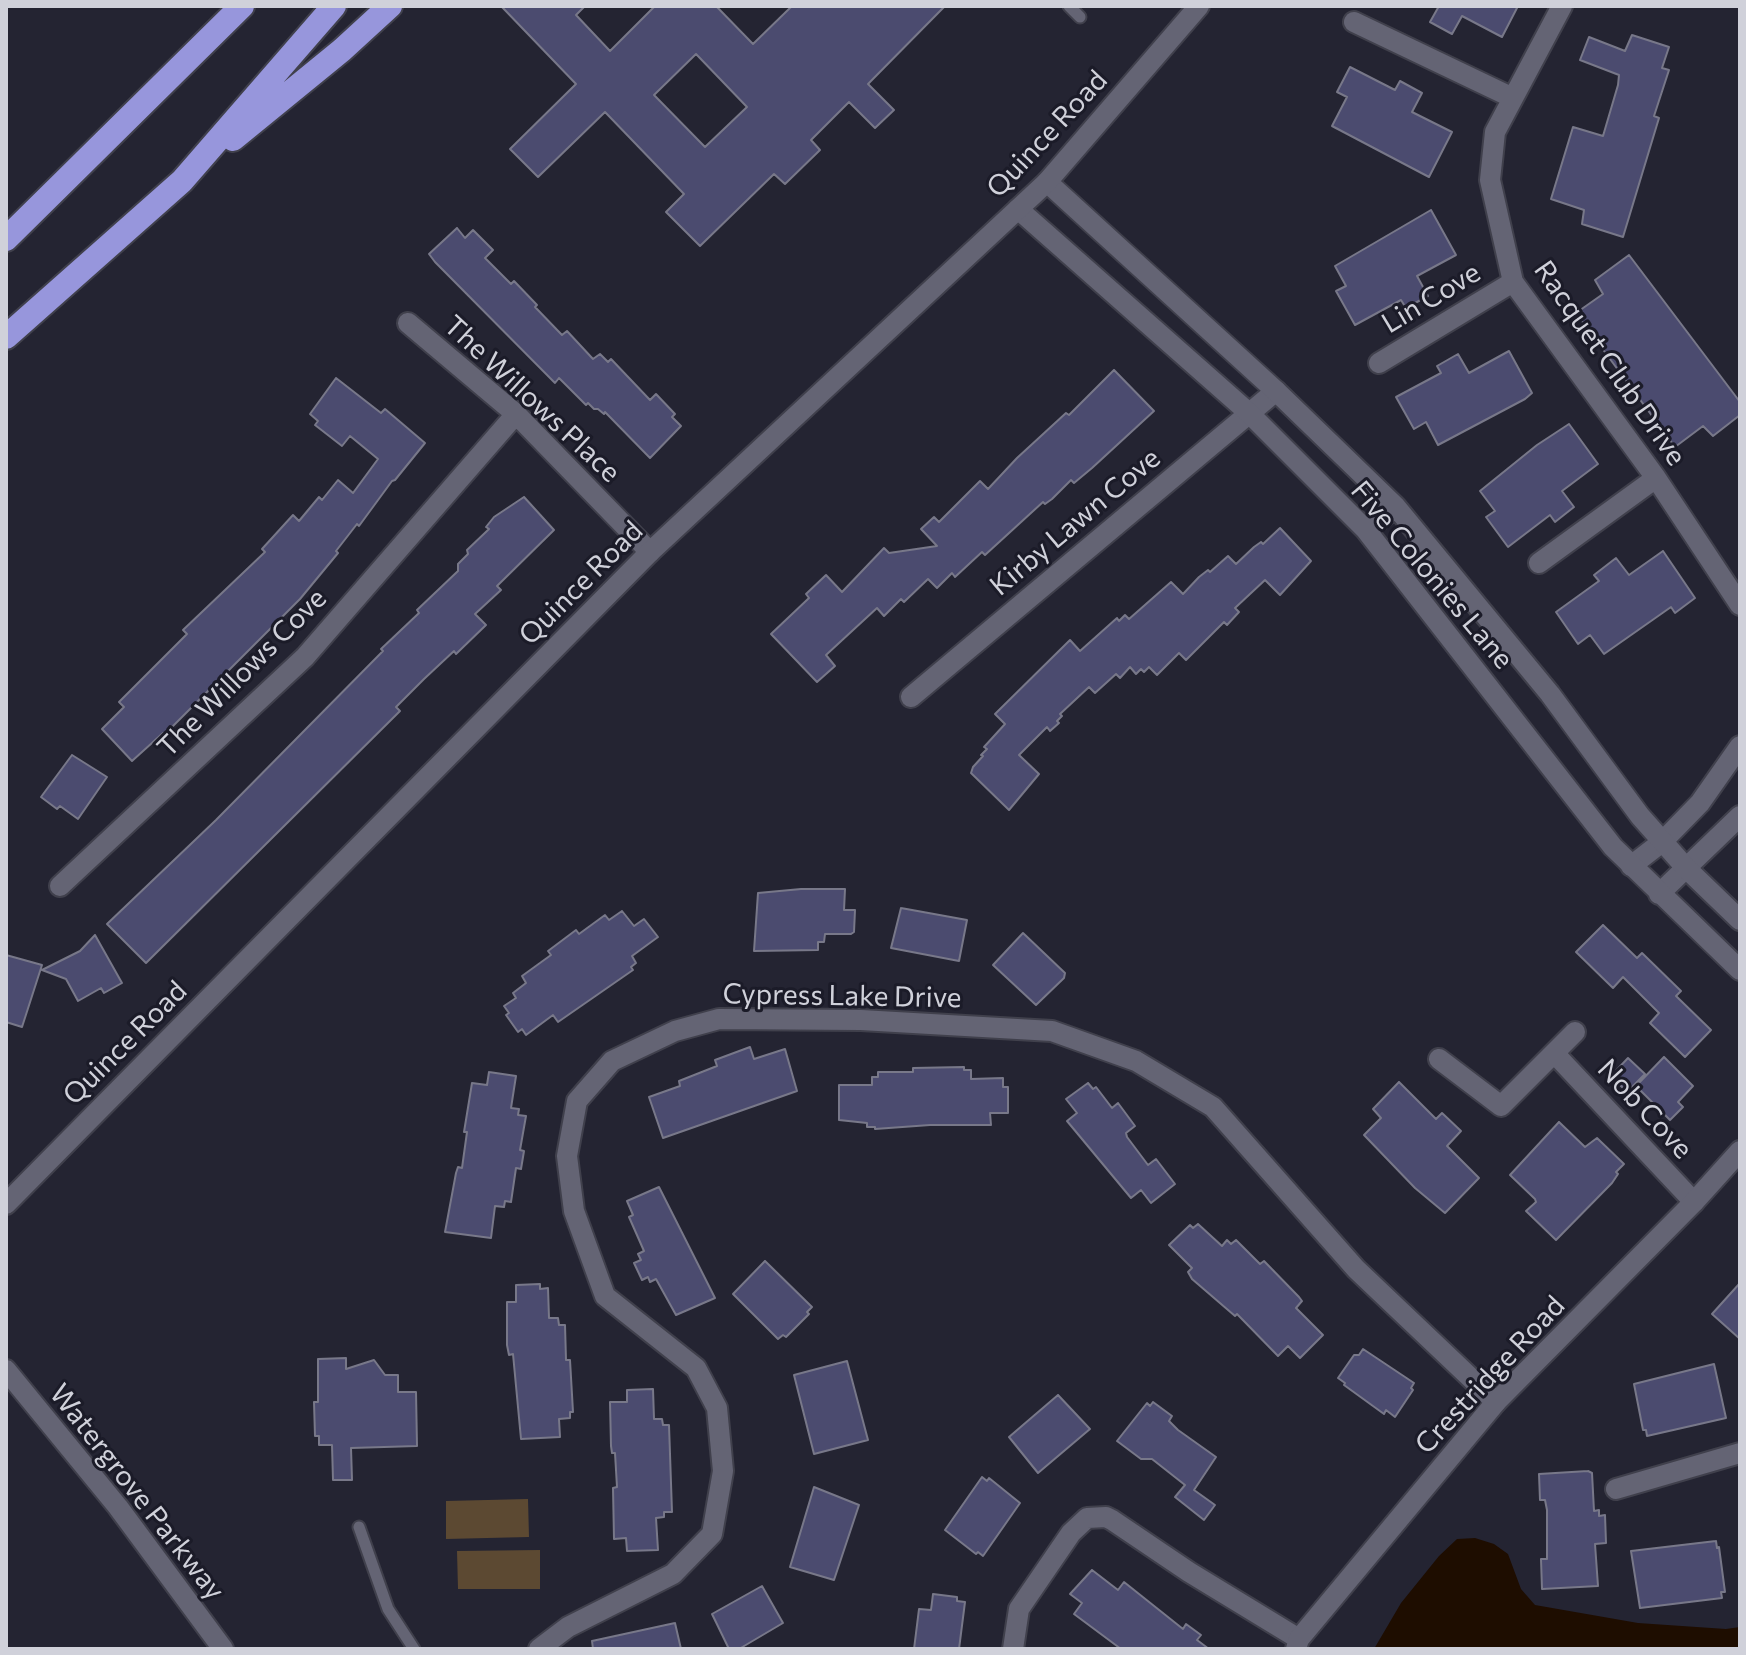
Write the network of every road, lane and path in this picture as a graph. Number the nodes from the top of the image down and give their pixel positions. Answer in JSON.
{"nodes":[{"id":1,"x":334,"y":6,"type":"edge"},
{"id":2,"x":390,"y":6,"type":"edge"},
{"id":3,"x":1069,"y":6,"type":"edge"},
{"id":4,"x":1199,"y":6,"type":"edge"},
{"id":5,"x":1562,"y":6,"type":"edge"},
{"id":6,"x":235,"y":12,"type":"edge"},
{"id":7,"x":1080,"y":17,"type":"dead end"},
{"id":8,"x":1354,"y":22,"type":"dead end"},
{"id":9,"x":1513,"y":98,"type":"junction"},
{"id":10,"x":182,"y":181,"type":"junction"},
{"id":11,"x":1047,"y":182,"type":"junction"},
{"id":12,"x":1018,"y":209,"type":"junction"},
{"id":13,"x":6,"y":239,"type":"edge"},
{"id":14,"x":1513,"y":282,"type":"junction"},
{"id":15,"x":408,"y":323,"type":"dead end"},
{"id":16,"x":6,"y":337,"type":"edge"},
{"id":17,"x":1379,"y":363,"type":"dead end"},
{"id":18,"x":1276,"y":391,"type":"junction"},
{"id":19,"x":1249,"y":413,"type":"junction"},
{"id":20,"x":516,"y":414,"type":"junction"},
{"id":21,"x":1656,"y":478,"type":"junction"},
{"id":22,"x":1396,"y":507,"type":"junction"},
{"id":23,"x":1366,"y":530,"type":"junction"},
{"id":24,"x":650,"y":552,"type":"junction"},
{"id":25,"x":1539,"y":563,"type":"dead end"},
{"id":26,"x":1740,"y":605,"type":"edge"},
{"id":27,"x":911,"y":697,"type":"dead end"},
{"id":28,"x":1740,"y":746,"type":"edge"},
{"id":29,"x":1740,"y":816,"type":"edge"},
{"id":30,"x":1662,"y":842,"type":"junction"},
{"id":31,"x":1631,"y":866,"type":"junction"},
{"id":32,"x":1687,"y":869,"type":"junction"},
{"id":33,"x":60,"y":886,"type":"dead end"},
{"id":34,"x":1659,"y":894,"type":"junction"},
{"id":35,"x":1740,"y":920,"type":"edge"},
{"id":36,"x":1740,"y":970,"type":"edge"},
{"id":37,"x":1575,"y":1032,"type":"dead end"},
{"id":38,"x":1555,"y":1054,"type":"junction"},
{"id":39,"x":1439,"y":1059,"type":"dead end"},
{"id":40,"x":1740,"y":1151,"type":"edge"},
{"id":41,"x":1694,"y":1202,"type":"junction"},
{"id":42,"x":6,"y":1204,"type":"edge"},
{"id":43,"x":6,"y":1370,"type":"edge"},
{"id":44,"x":1496,"y":1402,"type":"junction"},
{"id":45,"x":1740,"y":1453,"type":"edge"},
{"id":46,"x":1616,"y":1489,"type":"dead end"},
{"id":47,"x":359,"y":1527,"type":"dead end"},
{"id":48,"x":1298,"y":1644,"type":"edge"},
{"id":49,"x":223,"y":1649,"type":"edge"},
{"id":50,"x":414,"y":1649,"type":"edge"},
{"id":51,"x":539,"y":1649,"type":"edge"},
{"id":52,"x":1013,"y":1649,"type":"edge"}],
"edges":[{"from":1,"to":10,"type":"highway"},
{"from":2,"to":10,"type":"highway"},
{"from":3,"to":7,"type":"lane"},
{"from":4,"to":11,"type":"street","name":"Quince Road"},
{"from":5,"to":9,"type":"street","name":"Racquet Club Drive"},
{"from":6,"to":13,"type":"highway"},
{"from":8,"to":9,"type":"street"},
{"from":9,"to":14,"type":"street","name":"Racquet Club Drive"},
{"from":10,"to":16,"type":"highway"},
{"from":11,"to":12,"type":"street","name":"Quince Road"},
{"from":11,"to":18,"type":"street","name":"Five Colonies Lane"},
{"from":12,"to":19,"type":"street","name":"Five Colonies Lane"},
{"from":12,"to":24,"type":"street","name":"Quince Road"},
{"from":14,"to":17,"type":"street","name":"Lin Cove"},
{"from":14,"to":21,"type":"street","name":"Racquet Club Drive"},
{"from":15,"to":20,"type":"street","name":"The Willows Place"},
{"from":18,"to":19,"type":"street","name":"Kirby Lawn Cove"},
{"from":18,"to":22,"type":"street","name":"Five Colonies Lane"},
{"from":19,"to":23,"type":"street","name":"Five Colonies Lane"},
{"from":19,"to":27,"type":"street","name":"Kirby Lawn Cove"},
{"from":20,"to":24,"type":"street","name":"The Willows Place"},
{"from":20,"to":33,"type":"street","name":"The Willows Cove"},
{"from":21,"to":25,"type":"street"},
{"from":21,"to":26,"type":"street","name":"Racquet Club Drive"},
{"from":22,"to":23,"type":"street"},
{"from":22,"to":30,"type":"street","name":"Five Colonies Lane"},
{"from":23,"to":31,"type":"street","name":"Five Colonies Lane"},
{"from":24,"to":42,"type":"street","name":"Quince Road"},
{"from":28,"to":30,"type":"street"},
{"from":29,"to":32,"type":"street"},
{"from":30,"to":31,"type":"street"},
{"from":30,"to":32,"type":"street","name":"Five Colonies Lane"},
{"from":31,"to":34,"type":"street","name":"Five Colonies Lane"},
{"from":32,"to":34,"type":"street"},
{"from":32,"to":35,"type":"street","name":"Five Colonies Lane"},
{"from":34,"to":36,"type":"street","name":"Five Colonies Lane"},
{"from":37,"to":38,"type":"street","name":"Nob Cove"},
{"from":38,"to":39,"type":"street","name":"Nob Cove"},
{"from":38,"to":41,"type":"street","name":"Nob Cove"},
{"from":40,"to":41,"type":"street","name":"Crestridge Road"},
{"from":41,"to":44,"type":"street","name":"Crestridge Road"},
{"from":43,"to":49,"type":"street","name":"Watergrove Parkway"},
{"from":44,"to":48,"type":"street","name":"Crestridge Road"},
{"from":44,"to":51,"type":"street","name":"Cypress Lake Drive"},
{"from":45,"to":46,"type":"street"},
{"from":47,"to":50,"type":"lane"},
{"from":48,"to":52,"type":"street"}]}
